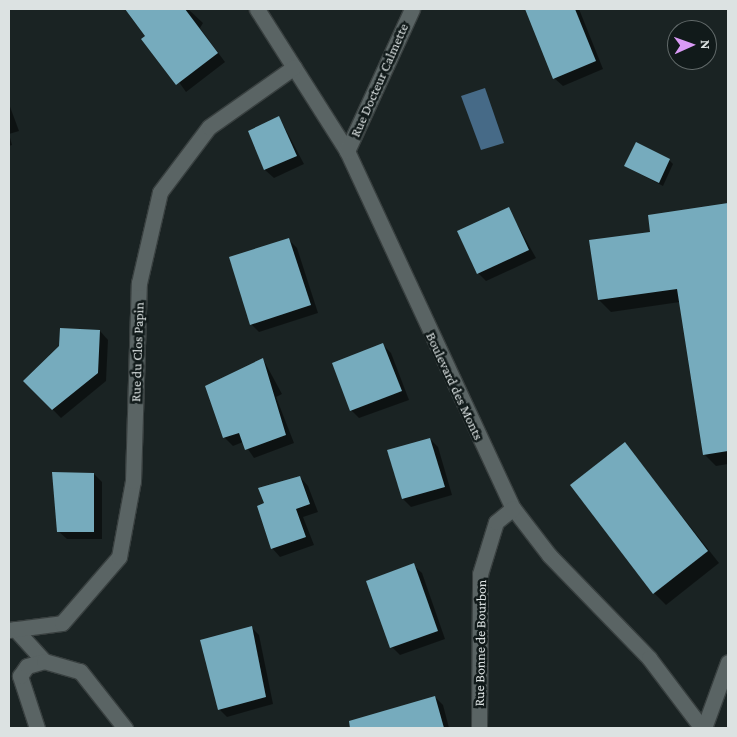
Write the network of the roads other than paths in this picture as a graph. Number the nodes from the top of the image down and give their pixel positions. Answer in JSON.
{"nodes":[{"id":1,"x":257,"y":9,"type":"edge"},
{"id":2,"x":412,"y":9,"type":"edge"},
{"id":3,"x":294,"y":67,"type":"junction"},
{"id":4,"x":347,"y":151,"type":"junction"},
{"id":5,"x":512,"y":508,"type":"junction"},
{"id":6,"x":12,"y":630,"type":"edge"},
{"id":7,"x":44,"y":661,"type":"junction"},
{"id":8,"x":728,"y":662,"type":"edge"},
{"id":9,"x":37,"y":728,"type":"edge"},
{"id":10,"x":125,"y":728,"type":"edge"},
{"id":11,"x":479,"y":728,"type":"edge"},
{"id":12,"x":703,"y":728,"type":"edge"}],
"edges":[{"from":1,"to":3,"type":"street","name":"Boulevard des Monts"},
{"from":2,"to":4,"type":"street","name":"Rue Docteur Calmette"},
{"from":3,"to":4,"type":"street","name":"Boulevard des Monts"},
{"from":3,"to":6,"type":"street","name":"Rue du Clos Papin"},
{"from":4,"to":5,"type":"street","name":"Boulevard des Monts"},
{"from":5,"to":11,"type":"street","name":"Rue Bonne de Bourbon"},
{"from":5,"to":12,"type":"street","name":"Boulevard des Monts"},
{"from":6,"to":7,"type":"street"},
{"from":7,"to":9,"type":"street"},
{"from":7,"to":10,"type":"street"},
{"from":8,"to":12,"type":"street"}]}
